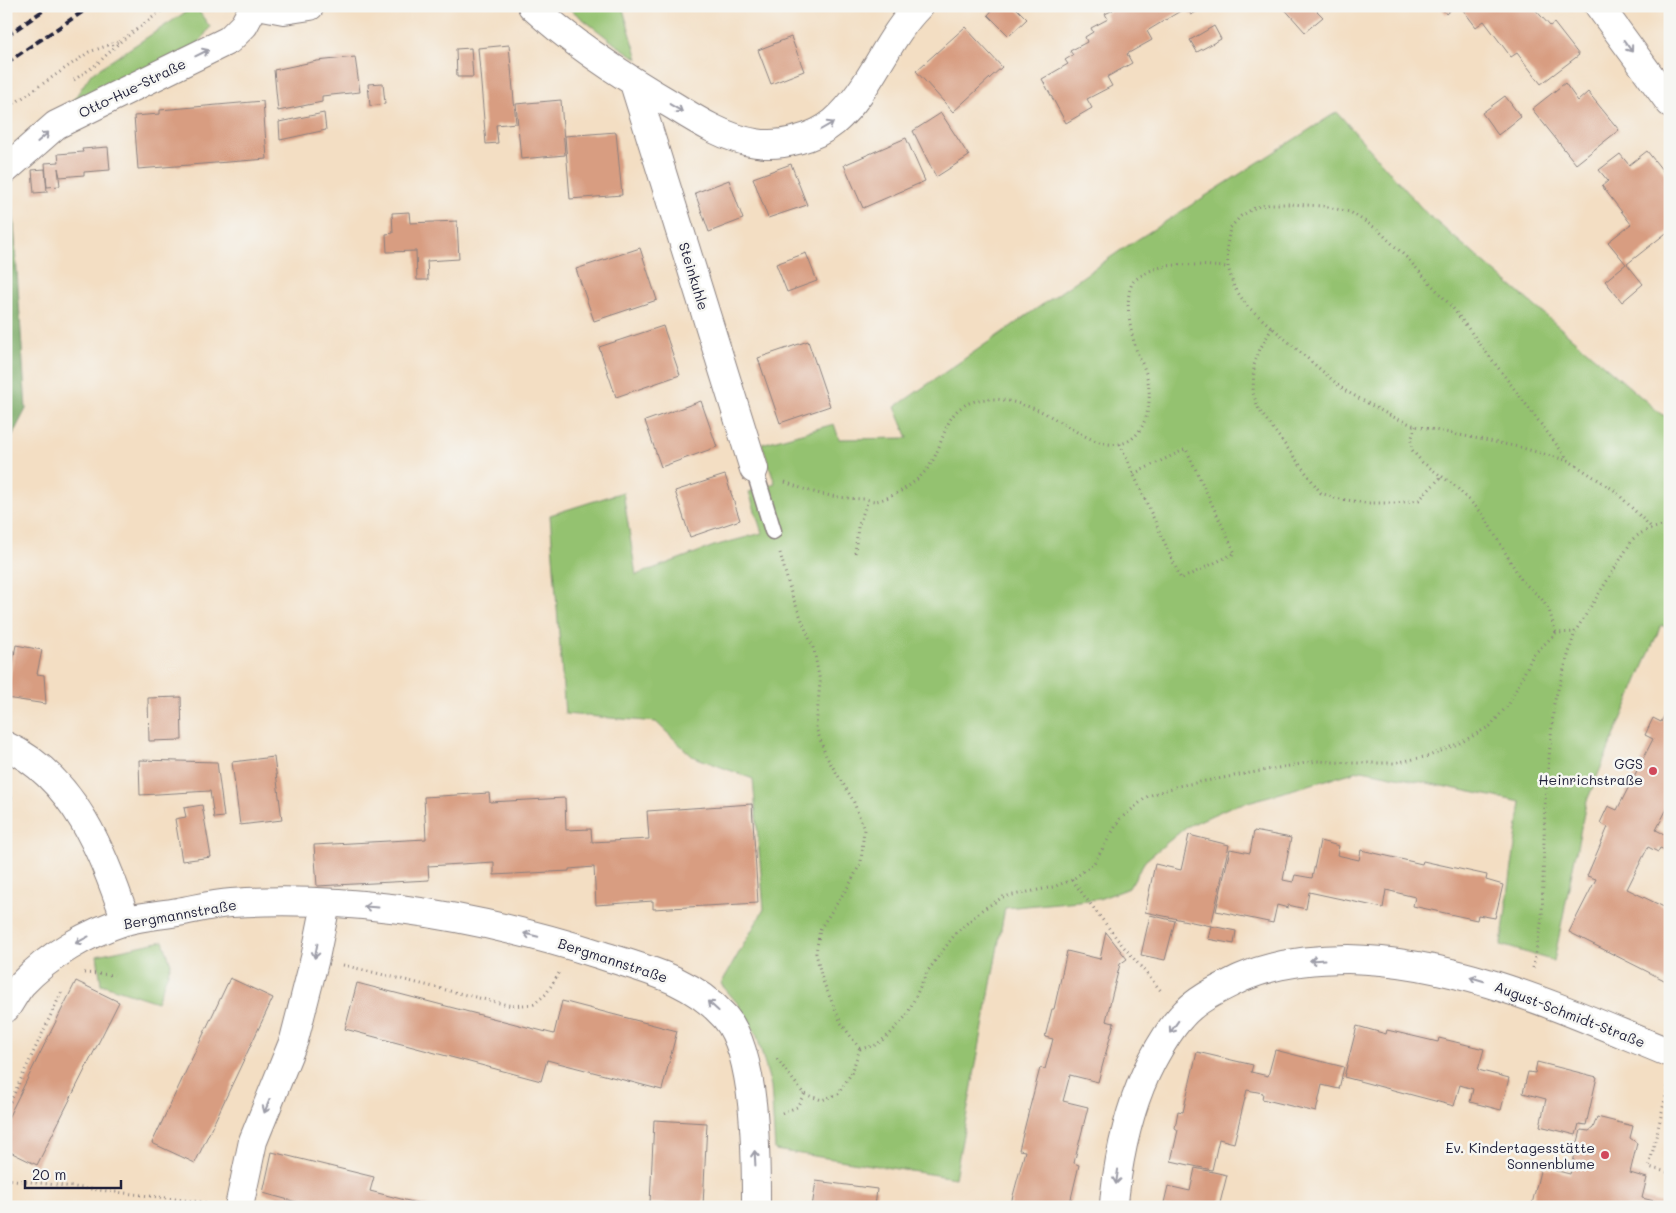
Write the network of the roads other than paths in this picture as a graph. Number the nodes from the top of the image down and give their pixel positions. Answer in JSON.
{"nodes":[{"id":1,"x":254,"y":6,"type":"edge"},
{"id":2,"x":263,"y":6,"type":"edge"},
{"id":3,"x":310,"y":6,"type":"edge"},
{"id":4,"x":532,"y":6,"type":"edge"},
{"id":5,"x":919,"y":6,"type":"edge"},
{"id":6,"x":1599,"y":6,"type":"edge"},
{"id":7,"x":634,"y":83,"type":"junction"},
{"id":8,"x":1670,"y":103,"type":"edge"},
{"id":9,"x":6,"y":169,"type":"edge"},
{"id":10,"x":754,"y":469,"type":"joint"},
{"id":11,"x":773,"y":530,"type":"road end"},
{"id":12,"x":6,"y":746,"type":"edge"},
{"id":13,"x":326,"y":904,"type":"junction"},
{"id":14,"x":126,"y":920,"type":"junction"},
{"id":15,"x":6,"y":1008,"type":"edge"},
{"id":16,"x":1670,"y":1053,"type":"edge"},
{"id":17,"x":239,"y":1207,"type":"edge"},
{"id":18,"x":756,"y":1207,"type":"edge"},
{"id":19,"x":1114,"y":1207,"type":"edge"}],
"edges":[{"from":9,"to":1,"type":"street","name":"Otto-Hue-Straße","one_way":true},
{"from":2,"to":3,"type":"street"},
{"from":4,"to":7,"type":"street"},
{"from":7,"to":5,"type":"street","one_way":true},
{"from":6,"to":8,"type":"street","one_way":true},
{"from":7,"to":10,"type":"street","name":"Steinkuhle"},
{"from":10,"to":11,"type":"lane"},
{"from":12,"to":14,"type":"street"},
{"from":13,"to":14,"type":"street","name":"Bergmannstraße"},
{"from":13,"to":17,"type":"street","one_way":true},
{"from":18,"to":13,"type":"street","name":"Bergmannstraße","one_way":true},
{"from":14,"to":15,"type":"street","name":"Bergmannstraße","one_way":true},
{"from":16,"to":19,"type":"street","name":"August-Schmidt-Straße","one_way":true}]}
